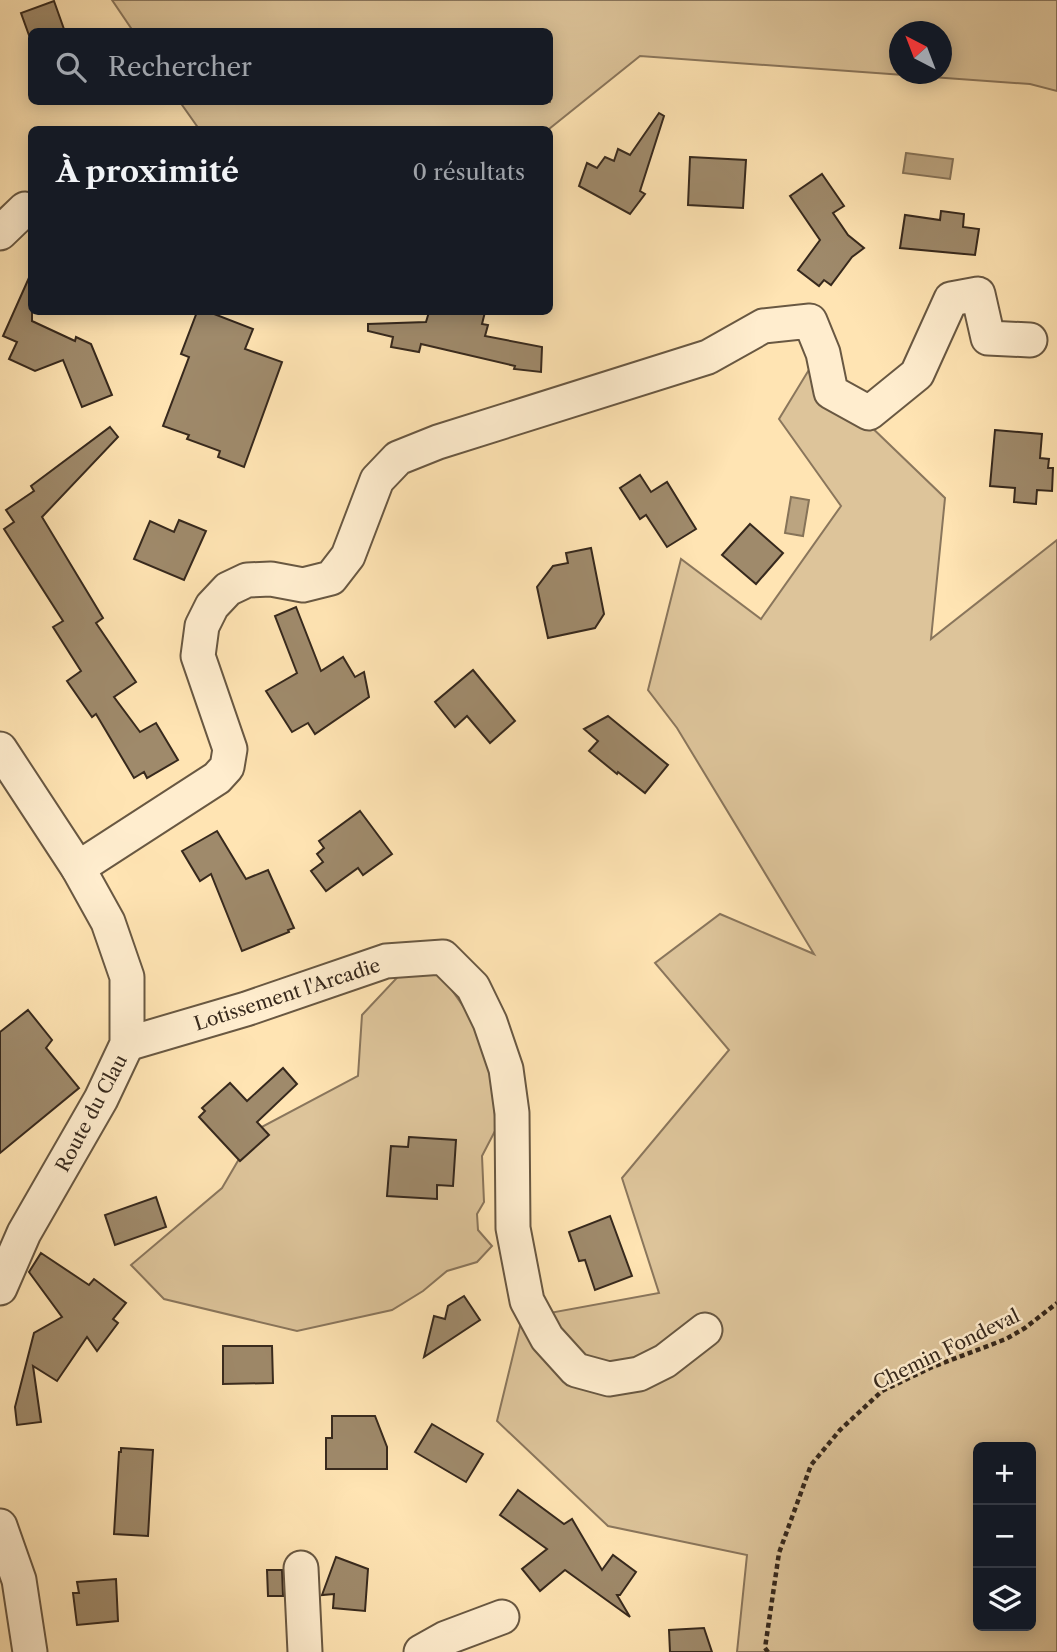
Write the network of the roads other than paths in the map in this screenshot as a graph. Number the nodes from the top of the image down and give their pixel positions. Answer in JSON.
{"nodes":[{"id":1,"x":24,"y":209,"type":"dead end"},
{"id":2,"x":0,"y":233,"type":"edge"},
{"id":3,"x":1030,"y":340,"type":"dead end"},
{"id":4,"x":0,"y":749,"type":"edge"},
{"id":5,"x":78,"y":868,"type":"junction"},
{"id":6,"x":127,"y":1044,"type":"junction"},
{"id":7,"x":0,"y":1288,"type":"edge"},
{"id":8,"x":705,"y":1330,"type":"dead end"},
{"id":9,"x":0,"y":1526,"type":"edge"},
{"id":10,"x":301,"y":1568,"type":"dead end"},
{"id":11,"x":502,"y":1617,"type":"dead end"},
{"id":12,"x":26,"y":1649,"type":"edge"},
{"id":13,"x":305,"y":1652,"type":"edge"},
{"id":14,"x":421,"y":1652,"type":"edge"}],
"edges":[{"from":1,"to":2,"type":"street"},
{"from":3,"to":5,"type":"street"},
{"from":4,"to":5,"type":"street","name":"Route du Clau"},
{"from":5,"to":6,"type":"street","name":"Route du Clau"},
{"from":6,"to":7,"type":"street","name":"Route du Clau"},
{"from":6,"to":8,"type":"street","name":"Lotissement l'Arcadie"},
{"from":9,"to":12,"type":"street"},
{"from":10,"to":13,"type":"street"},
{"from":11,"to":14,"type":"street"}]}
